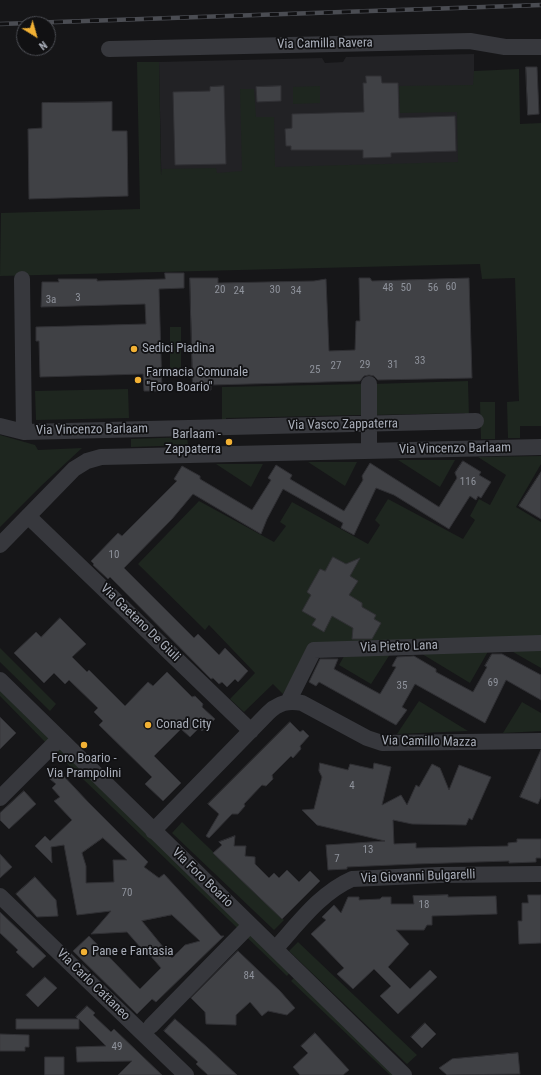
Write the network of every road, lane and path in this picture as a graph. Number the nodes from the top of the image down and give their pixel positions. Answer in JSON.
{"nodes":[{"id":1,"x":541,"y":47,"type":"edge"},
{"id":2,"x":109,"y":49,"type":"dead end"},
{"id":3,"x":22,"y":278,"type":"dead end"},
{"id":4,"x":369,"y":384,"type":"dead end"},
{"id":5,"x":476,"y":421,"type":"dead end"},
{"id":6,"x":369,"y":424,"type":"junction"},
{"id":7,"x":0,"y":426,"type":"edge"},
{"id":8,"x":192,"y":428,"type":"junction"},
{"id":9,"x":214,"y":428,"type":"junction"},
{"id":10,"x":24,"y":432,"type":"junction"},
{"id":11,"x":541,"y":447,"type":"edge"},
{"id":12,"x":369,"y":450,"type":"junction"},
{"id":13,"x":191,"y":454,"type":"junction"},
{"id":14,"x":210,"y":454,"type":"junction"},
{"id":15,"x":28,"y":516,"type":"junction"},
{"id":16,"x":0,"y":546,"type":"edge"},
{"id":17,"x":541,"y":643,"type":"edge"},
{"id":18,"x":0,"y":680,"type":"edge"},
{"id":19,"x":295,"y":702,"type":"junction"},
{"id":20,"x":251,"y":731,"type":"junction"},
{"id":21,"x":59,"y":739,"type":"junction"},
{"id":22,"x":541,"y":741,"type":"edge"},
{"id":23,"x":0,"y":798,"type":"edge"},
{"id":24,"x":153,"y":831,"type":"junction"},
{"id":25,"x":541,"y":874,"type":"edge"},
{"id":26,"x":0,"y":896,"type":"edge"},
{"id":27,"x":250,"y":925,"type":"junction"},
{"id":28,"x":274,"y":949,"type":"junction"},
{"id":29,"x":151,"y":1026,"type":"dead end"},
{"id":30,"x":186,"y":1075,"type":"edge"},
{"id":31,"x":404,"y":1075,"type":"edge"}],
"edges":[{"from":1,"to":2,"type":"street","name":"Via Camilla Ravera"},
{"from":3,"to":10,"type":"street","name":"Via Vincenzo Barlaam"},
{"from":4,"to":6,"type":"street"},
{"from":5,"to":6,"type":"street","name":"Via Vasco Zappaterra"},
{"from":6,"to":9,"type":"street","name":"Via Vasco Zappaterra"},
{"from":6,"to":12,"type":"street"},
{"from":7,"to":10,"type":"street"},
{"from":8,"to":9,"type":"street","name":"Via Vasco Zappaterra"},
{"from":8,"to":10,"type":"street","name":"Via Vincenzo Barlaam"},
{"from":8,"to":13,"type":"street"},
{"from":9,"to":14,"type":"street"},
{"from":11,"to":12,"type":"street","name":"Via Vincenzo Barlaam"},
{"from":12,"to":14,"type":"street","name":"Via Vincenzo Barlaam"},
{"from":13,"to":14,"type":"street","name":"Via Vincenzo Barlaam"},
{"from":13,"to":15,"type":"street","name":"Via Vincenzo Barlaam"},
{"from":15,"to":16,"type":"street","name":"Via Vincenzo Barlaam"},
{"from":15,"to":20,"type":"street","name":"Via Gaetano De Giuli"},
{"from":17,"to":19,"type":"street","name":"Via Pietro Lana"},
{"from":18,"to":21,"type":"street","name":"Via Foro Boario"},
{"from":19,"to":20,"type":"street"},
{"from":19,"to":22,"type":"street","name":"Via Camillo Mazza"},
{"from":20,"to":24,"type":"street"},
{"from":21,"to":23,"type":"street"},
{"from":21,"to":24,"type":"street","name":"Via Foro Boario"},
{"from":24,"to":27,"type":"street","name":"Via Foro Boario"},
{"from":25,"to":28,"type":"street","name":"Via Giovanni Bulgarelli"},
{"from":26,"to":30,"type":"street","name":"Via Carlo Cattaneo"},
{"from":27,"to":28,"type":"street","name":"Via Foro Boario"},
{"from":27,"to":29,"type":"street"},
{"from":28,"to":31,"type":"street","name":"Via Foro Boario"}]}
